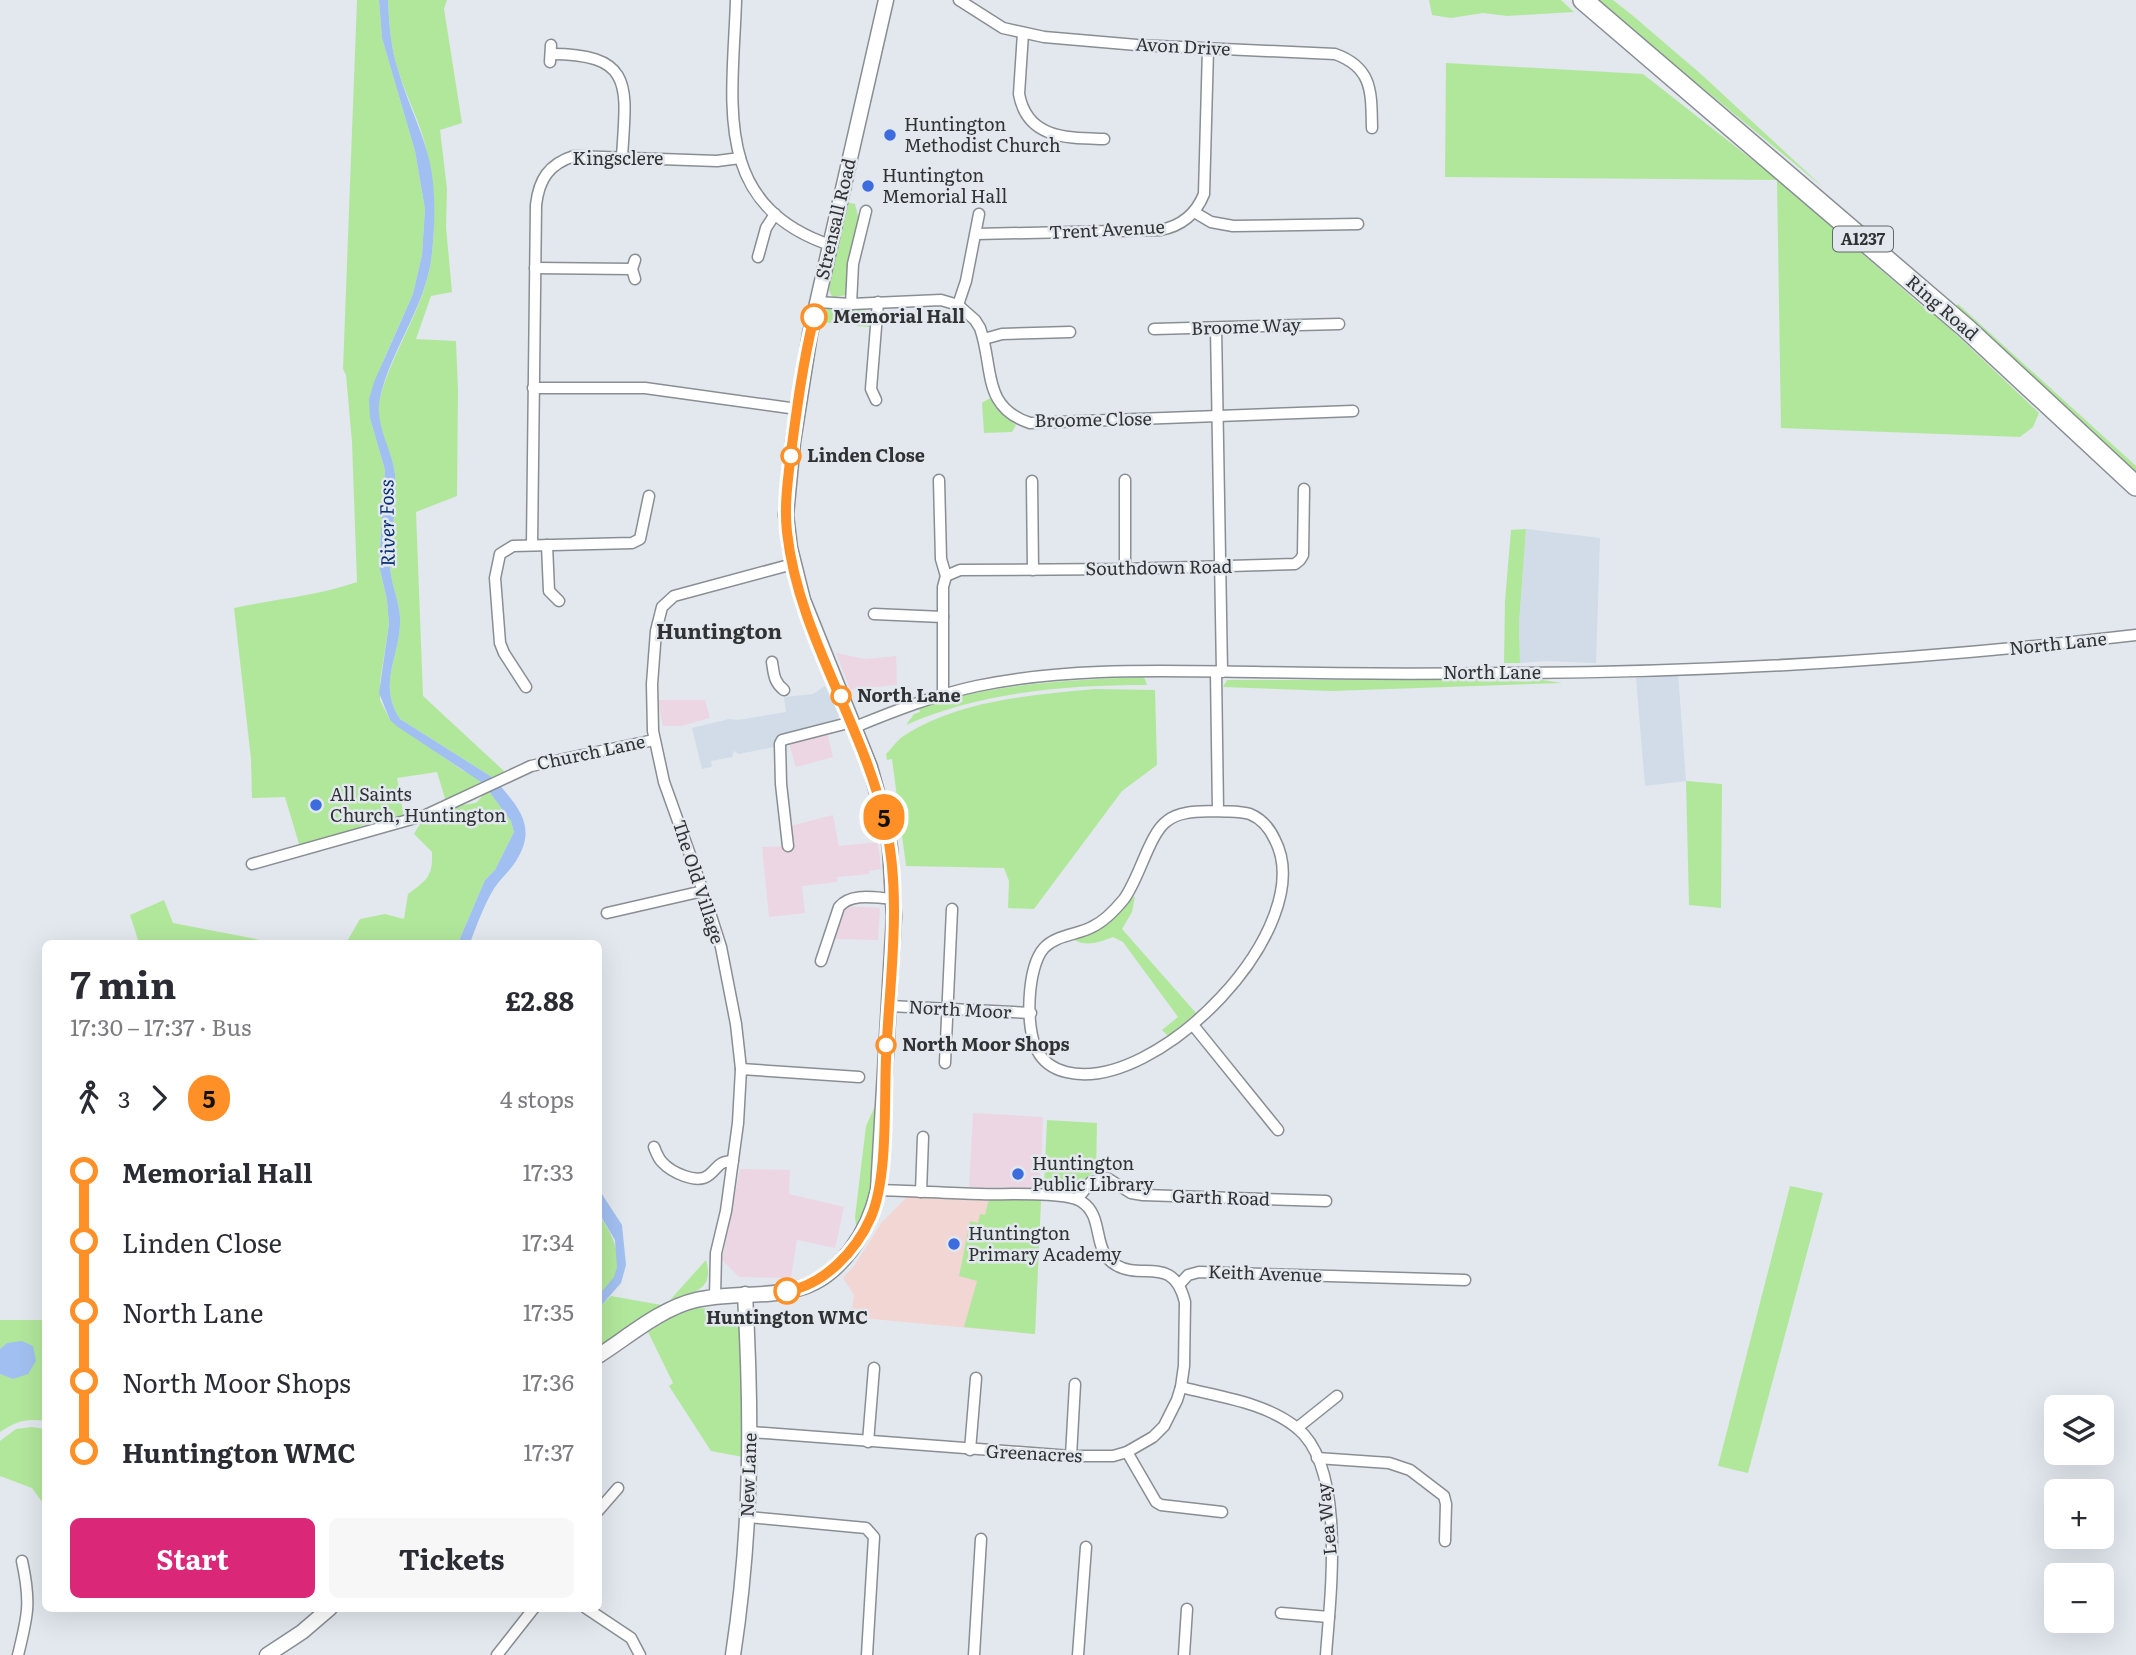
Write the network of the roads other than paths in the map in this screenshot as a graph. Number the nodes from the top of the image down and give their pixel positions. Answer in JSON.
{"nodes":[{"id":1,"x":736,"y":0,"type":"edge"},
{"id":2,"x":887,"y":0,"type":"edge"},
{"id":3,"x":959,"y":0,"type":"edge"},
{"id":4,"x":1583,"y":0,"type":"edge"},
{"id":5,"x":1023,"y":33,"type":"junction"},
{"id":6,"x":1208,"y":49,"type":"junction"},
{"id":7,"x":551,"y":54,"type":"dead end"},
{"id":8,"x":1369,"y":122,"type":"dead end"},
{"id":9,"x":1096,"y":136,"type":"dead end"},
{"id":10,"x":622,"y":157,"type":"junction"},
{"id":11,"x":740,"y":158,"type":"junction"},
{"id":12,"x":866,"y":211,"type":"dead end"},
{"id":13,"x":1194,"y":212,"type":"junction"},
{"id":14,"x":775,"y":214,"type":"junction"},
{"id":15,"x":979,"y":214,"type":"dead end"},
{"id":16,"x":1358,"y":224,"type":"dead end"},
{"id":17,"x":976,"y":234,"type":"junction"},
{"id":18,"x":830,"y":245,"type":"junction"},
{"id":19,"x":757,"y":260,"type":"dead end"},
{"id":20,"x":535,"y":268,"type":"junction"},
{"id":21,"x":634,"y":269,"type":"dead end"},
{"id":22,"x":817,"y":302,"type":"junction"},
{"id":23,"x":877,"y":302,"type":"junction"},
{"id":24,"x":851,"y":304,"type":"junction"},
{"id":25,"x":958,"y":305,"type":"junction"},
{"id":26,"x":1339,"y":324,"type":"dead end"},
{"id":27,"x":1216,"y":328,"type":"junction"},
{"id":28,"x":1154,"y":329,"type":"dead end"},
{"id":29,"x":1070,"y":332,"type":"dead end"},
{"id":30,"x":984,"y":339,"type":"junction"},
{"id":31,"x":533,"y":388,"type":"junction"},
{"id":32,"x":876,"y":400,"type":"dead end"},
{"id":33,"x":797,"y":409,"type":"junction"},
{"id":34,"x":1353,"y":411,"type":"dead end"},
{"id":35,"x":1217,"y":417,"type":"junction"},
{"id":36,"x":939,"y":480,"type":"dead end"},
{"id":37,"x":1125,"y":480,"type":"dead end"},
{"id":38,"x":1032,"y":481,"type":"dead end"},
{"id":39,"x":2136,"y":486,"type":"edge"},
{"id":40,"x":1304,"y":489,"type":"dead end"},
{"id":41,"x":649,"y":496,"type":"dead end"},
{"id":42,"x":532,"y":545,"type":"junction"},
{"id":43,"x":547,"y":545,"type":"junction"},
{"id":44,"x":793,"y":564,"type":"junction"},
{"id":45,"x":1220,"y":566,"type":"junction"},
{"id":46,"x":1125,"y":569,"type":"junction"},
{"id":47,"x":1033,"y":570,"type":"junction"},
{"id":48,"x":946,"y":576,"type":"junction"},
{"id":49,"x":559,"y":601,"type":"dead end"},
{"id":50,"x":874,"y":614,"type":"dead end"},
{"id":51,"x":943,"y":617,"type":"junction"},
{"id":52,"x":2136,"y":635,"type":"edge"},
{"id":53,"x":772,"y":663,"type":"dead end"},
{"id":54,"x":1219,"y":671,"type":"junction"},
{"id":55,"x":526,"y":687,"type":"dead end"},
{"id":56,"x":784,"y":690,"type":"dead end"},
{"id":57,"x":943,"y":695,"type":"junction"},
{"id":58,"x":853,"y":725,"type":"junction"},
{"id":59,"x":654,"y":740,"type":"junction"},
{"id":60,"x":1218,"y":811,"type":"junction"},
{"id":61,"x":788,"y":846,"type":"dead end"},
{"id":62,"x":252,"y":864,"type":"dead end"},
{"id":63,"x":703,"y":891,"type":"junction"},
{"id":64,"x":894,"y":898,"type":"junction"},
{"id":65,"x":952,"y":909,"type":"dead end"},
{"id":66,"x":607,"y":913,"type":"dead end"},
{"id":67,"x":821,"y":961,"type":"dead end"},
{"id":68,"x":888,"y":1006,"type":"junction"},
{"id":69,"x":948,"y":1009,"type":"junction"},
{"id":70,"x":1031,"y":1013,"type":"junction"},
{"id":71,"x":1193,"y":1025,"type":"junction"},
{"id":72,"x":945,"y":1063,"type":"dead end"},
{"id":73,"x":741,"y":1069,"type":"junction"},
{"id":74,"x":859,"y":1077,"type":"dead end"},
{"id":75,"x":1278,"y":1130,"type":"dead end"},
{"id":76,"x":923,"y":1137,"type":"dead end"},
{"id":77,"x":654,"y":1147,"type":"dead end"},
{"id":78,"x":733,"y":1161,"type":"junction"},
{"id":79,"x":878,"y":1189,"type":"junction"},
{"id":80,"x":921,"y":1192,"type":"junction"},
{"id":81,"x":1077,"y":1199,"type":"junction"},
{"id":82,"x":1326,"y":1201,"type":"dead end"},
{"id":83,"x":1465,"y":1280,"type":"dead end"},
{"id":84,"x":1179,"y":1285,"type":"junction"},
{"id":85,"x":745,"y":1294,"type":"junction"},
{"id":86,"x":715,"y":1297,"type":"junction"},
{"id":87,"x":602,"y":1353,"type":"edge"},
{"id":88,"x":874,"y":1368,"type":"dead end"},
{"id":89,"x":975,"y":1378,"type":"dead end"},
{"id":90,"x":1075,"y":1384,"type":"dead end"},
{"id":91,"x":1181,"y":1387,"type":"junction"},
{"id":92,"x":1337,"y":1396,"type":"dead end"},
{"id":93,"x":1297,"y":1428,"type":"junction"},
{"id":94,"x":751,"y":1432,"type":"junction"},
{"id":95,"x":868,"y":1442,"type":"junction"},
{"id":96,"x":970,"y":1450,"type":"junction"},
{"id":97,"x":1127,"y":1452,"type":"junction"},
{"id":98,"x":1071,"y":1456,"type":"junction"},
{"id":99,"x":1317,"y":1458,"type":"junction"},
{"id":100,"x":618,"y":1488,"type":"dead end"},
{"id":101,"x":602,"y":1506,"type":"edge"},
{"id":102,"x":1222,"y":1512,"type":"dead end"},
{"id":103,"x":749,"y":1517,"type":"junction"},
{"id":104,"x":981,"y":1539,"type":"dead end"},
{"id":105,"x":1445,"y":1541,"type":"dead end"},
{"id":106,"x":1086,"y":1546,"type":"dead end"},
{"id":107,"x":22,"y":1561,"type":"dead end"},
{"id":108,"x":1186,"y":1609,"type":"dead end"},
{"id":109,"x":325,"y":1612,"type":"edge"},
{"id":110,"x":531,"y":1612,"type":"edge"},
{"id":111,"x":592,"y":1612,"type":"edge"},
{"id":112,"x":1281,"y":1614,"type":"dead end"},
{"id":113,"x":1329,"y":1617,"type":"junction"},
{"id":114,"x":18,"y":1655,"type":"edge"},
{"id":115,"x":267,"y":1655,"type":"edge"},
{"id":116,"x":497,"y":1655,"type":"edge"},
{"id":117,"x":640,"y":1655,"type":"edge"},
{"id":118,"x":733,"y":1655,"type":"edge"},
{"id":119,"x":867,"y":1655,"type":"edge"},
{"id":120,"x":974,"y":1655,"type":"edge"},
{"id":121,"x":1079,"y":1655,"type":"edge"},
{"id":122,"x":1184,"y":1655,"type":"edge"},
{"id":123,"x":1326,"y":1655,"type":"edge"}],
"edges":[{"from":1,"to":11,"type":"street"},
{"from":2,"to":18,"type":"street","name":"Strensall Road"},
{"from":3,"to":5,"type":"street","name":"Avon Drive"},
{"from":4,"to":39,"type":"highway","name":"Ring Road","number":"A1237"},
{"from":5,"to":6,"type":"street","name":"Avon Drive"},
{"from":5,"to":9,"type":"street"},
{"from":6,"to":8,"type":"street","name":"Avon Drive"},
{"from":6,"to":13,"type":"street"},
{"from":7,"to":10,"type":"street"},
{"from":10,"to":11,"type":"street","name":"Kingsclere"},
{"from":10,"to":20,"type":"street","name":"Kingsclere"},
{"from":11,"to":14,"type":"street"},
{"from":12,"to":24,"type":"street"},
{"from":13,"to":16,"type":"street"},
{"from":13,"to":17,"type":"street","name":"Trent Avenue"},
{"from":14,"to":18,"type":"street"},
{"from":14,"to":19,"type":"street"},
{"from":15,"to":17,"type":"street"},
{"from":17,"to":25,"type":"street"},
{"from":18,"to":22,"type":"street","name":"Strensall Road"},
{"from":20,"to":21,"type":"street"},
{"from":20,"to":31,"type":"street","name":"Kingsclere"},
{"from":22,"to":24,"type":"street"},
{"from":22,"to":33,"type":"street","name":"Strensall Road"},
{"from":23,"to":24,"type":"street"},
{"from":23,"to":25,"type":"street"},
{"from":23,"to":32,"type":"street"},
{"from":25,"to":30,"type":"street","name":"Broome Close"},
{"from":26,"to":27,"type":"street","name":"Broome Way"},
{"from":27,"to":28,"type":"street","name":"Broome Way"},
{"from":27,"to":35,"type":"street"},
{"from":29,"to":30,"type":"street"},
{"from":30,"to":35,"type":"street","name":"Broome Close"},
{"from":31,"to":33,"type":"street"},
{"from":31,"to":42,"type":"street"},
{"from":33,"to":44,"type":"street","name":"Strensall Road"},
{"from":34,"to":35,"type":"street","name":"Broome Close"},
{"from":35,"to":45,"type":"street"},
{"from":36,"to":48,"type":"street"},
{"from":37,"to":46,"type":"street"},
{"from":38,"to":47,"type":"street"},
{"from":40,"to":45,"type":"street","name":"Southdown Road"},
{"from":41,"to":43,"type":"street"},
{"from":42,"to":43,"type":"street"},
{"from":42,"to":55,"type":"street"},
{"from":43,"to":49,"type":"street"},
{"from":44,"to":58,"type":"street","name":"Strensall Road"},
{"from":44,"to":59,"type":"street","name":"The Old Village"},
{"from":45,"to":46,"type":"street","name":"Southdown Road"},
{"from":45,"to":54,"type":"street"},
{"from":46,"to":47,"type":"street","name":"Southdown Road"},
{"from":47,"to":48,"type":"street","name":"Southdown Road"},
{"from":48,"to":51,"type":"street"},
{"from":50,"to":51,"type":"street"},
{"from":51,"to":57,"type":"street"},
{"from":52,"to":54,"type":"street","name":"North Lane"},
{"from":53,"to":56,"type":"street"},
{"from":54,"to":57,"type":"street","name":"North Lane"},
{"from":54,"to":60,"type":"street"},
{"from":57,"to":58,"type":"street","name":"North Lane"},
{"from":58,"to":61,"type":"street","name":"North Lane"},
{"from":58,"to":64,"type":"street","name":"Strensall Road"},
{"from":59,"to":62,"type":"street","name":"Church Lane"},
{"from":59,"to":63,"type":"street","name":"The Old Village"},
{"from":60,"to":70,"type":"street","name":"North Moor"},
{"from":60,"to":71,"type":"street","name":"North Moor"},
{"from":63,"to":66,"type":"street"},
{"from":63,"to":73,"type":"street","name":"The Old Village"},
{"from":64,"to":67,"type":"street"},
{"from":64,"to":68,"type":"street","name":"Strensall Road"},
{"from":65,"to":69,"type":"street"},
{"from":68,"to":69,"type":"street","name":"North Moor"},
{"from":68,"to":79,"type":"street","name":"Strensall Road"},
{"from":69,"to":70,"type":"street","name":"North Moor"},
{"from":69,"to":72,"type":"street"},
{"from":70,"to":71,"type":"street","name":"North Moor"},
{"from":71,"to":75,"type":"street"},
{"from":73,"to":74,"type":"street"},
{"from":73,"to":78,"type":"street","name":"The Old Village"},
{"from":76,"to":80,"type":"street"},
{"from":77,"to":78,"type":"street"},
{"from":78,"to":86,"type":"street","name":"The Old Village"},
{"from":79,"to":80,"type":"street"},
{"from":79,"to":85,"type":"street","name":"Strensall Road"},
{"from":80,"to":81,"type":"street"},
{"from":81,"to":82,"type":"street","name":"Garth Road"},
{"from":81,"to":84,"type":"street"},
{"from":83,"to":84,"type":"street","name":"Keith Avenue"},
{"from":84,"to":91,"type":"street","name":"Greenacres"},
{"from":85,"to":86,"type":"street","name":"Strensall Road"},
{"from":85,"to":94,"type":"street","name":"New Lane"},
{"from":86,"to":87,"type":"street","name":"Strensall Road"},
{"from":88,"to":95,"type":"street"},
{"from":89,"to":96,"type":"street"},
{"from":90,"to":98,"type":"street"},
{"from":91,"to":93,"type":"street","name":"Lea Way"},
{"from":91,"to":97,"type":"street","name":"Greenacres"},
{"from":92,"to":93,"type":"street"},
{"from":93,"to":99,"type":"street","name":"Lea Way"},
{"from":94,"to":95,"type":"street","name":"Greenacres"},
{"from":94,"to":103,"type":"street","name":"New Lane"},
{"from":95,"to":96,"type":"street","name":"Greenacres"},
{"from":96,"to":98,"type":"street","name":"Greenacres"},
{"from":97,"to":98,"type":"street","name":"Greenacres"},
{"from":97,"to":102,"type":"street"},
{"from":99,"to":105,"type":"street"},
{"from":99,"to":113,"type":"street","name":"Lea Way"},
{"from":100,"to":101,"type":"street"},
{"from":103,"to":118,"type":"street","name":"New Lane"},
{"from":103,"to":119,"type":"street"},
{"from":104,"to":120,"type":"street"},
{"from":106,"to":121,"type":"street"},
{"from":107,"to":114,"type":"street"},
{"from":108,"to":122,"type":"street"},
{"from":109,"to":115,"type":"street"},
{"from":110,"to":116,"type":"street"},
{"from":111,"to":117,"type":"street"},
{"from":112,"to":113,"type":"street"},
{"from":113,"to":123,"type":"street","name":"Lea Way"}]}
